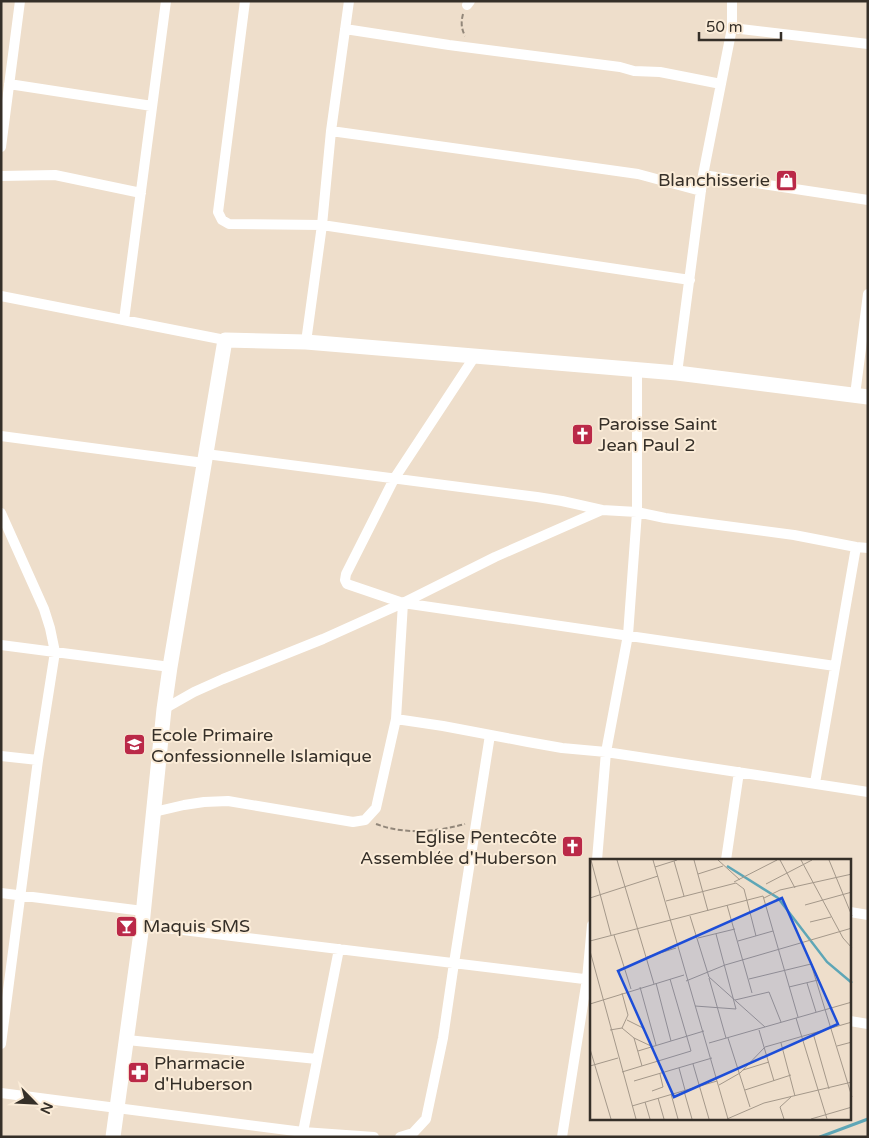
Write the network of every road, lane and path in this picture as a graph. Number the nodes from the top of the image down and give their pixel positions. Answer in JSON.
{"nodes":[{"id":1,"x":20,"y":1,"type":"edge"},
{"id":2,"x":166,"y":1,"type":"edge"},
{"id":3,"x":246,"y":1,"type":"edge"},
{"id":4,"x":732,"y":1,"type":"edge"},
{"id":5,"x":350,"y":2,"type":"edge"},
{"id":6,"x":468,"y":3,"type":"edge"},
{"id":7,"x":732,"y":28,"type":"junction"},
{"id":8,"x":345,"y":29,"type":"junction"},
{"id":9,"x":868,"y":44,"type":"edge"},
{"id":10,"x":480,"y":48,"type":"junction"},
{"id":11,"x":7,"y":78,"type":"edge"},
{"id":12,"x":721,"y":84,"type":"junction"},
{"id":13,"x":152,"y":106,"type":"junction"},
{"id":14,"x":331,"y":130,"type":"junction"},
{"id":15,"x":1,"y":147,"type":"edge"},
{"id":16,"x":703,"y":175,"type":"junction"},
{"id":17,"x":1,"y":176,"type":"edge"},
{"id":18,"x":701,"y":191,"type":"junction"},
{"id":19,"x":141,"y":193,"type":"junction"},
{"id":20,"x":868,"y":200,"type":"edge"},
{"id":21,"x":322,"y":225,"type":"junction"},
{"id":22,"x":690,"y":280,"type":"junction"},
{"id":23,"x":868,"y":294,"type":"edge"},
{"id":24,"x":1,"y":296,"type":"edge"},
{"id":25,"x":124,"y":320,"type":"junction"},
{"id":26,"x":225,"y":340,"type":"junction"},
{"id":27,"x":306,"y":342,"type":"junction"},
{"id":28,"x":474,"y":356,"type":"junction"},
{"id":29,"x":637,"y":370,"type":"junction"},
{"id":30,"x":677,"y":373,"type":"junction"},
{"id":31,"x":862,"y":396,"type":"edge"},
{"id":32,"x":1,"y":436,"type":"edge"},
{"id":33,"x":205,"y":459,"type":"junction"},
{"id":34,"x":394,"y":479,"type":"junction"},
{"id":35,"x":602,"y":510,"type":"junction"},
{"id":36,"x":637,"y":512,"type":"junction"},
{"id":37,"x":1,"y":513,"type":"edge"},
{"id":38,"x":856,"y":547,"type":"junction"},
{"id":39,"x":868,"y":548,"type":"edge"},
{"id":40,"x":403,"y":602,"type":"junction"},
{"id":41,"x":628,"y":635,"type":"junction"},
{"id":42,"x":1,"y":645,"type":"edge"},
{"id":43,"x":56,"y":652,"type":"junction"},
{"id":44,"x":170,"y":666,"type":"junction"},
{"id":45,"x":835,"y":666,"type":"junction"},
{"id":46,"x":164,"y":709,"type":"junction"},
{"id":47,"x":396,"y":718,"type":"junction"},
{"id":48,"x":490,"y":735,"type":"junction"},
{"id":49,"x":606,"y":752,"type":"junction"},
{"id":50,"x":1,"y":756,"type":"edge"},
{"id":51,"x":38,"y":760,"type":"junction"},
{"id":52,"x":739,"y":772,"type":"junction"},
{"id":53,"x":814,"y":783,"type":"junction"},
{"id":54,"x":868,"y":792,"type":"edge"},
{"id":55,"x":154,"y":812,"type":"junction"},
{"id":56,"x":365,"y":820,"type":"junction"},
{"id":57,"x":477,"y":820,"type":"junction"},
{"id":58,"x":597,"y":859,"type":"edge"},
{"id":59,"x":726,"y":859,"type":"edge"},
{"id":60,"x":1,"y":893,"type":"edge"},
{"id":61,"x":20,"y":895,"type":"junction"},
{"id":62,"x":852,"y":912,"type":"edge"},
{"id":63,"x":868,"y":915,"type":"edge"},
{"id":64,"x":142,"y":918,"type":"junction"},
{"id":65,"x":339,"y":949,"type":"junction"},
{"id":66,"x":590,"y":961,"type":"edge"},
{"id":67,"x":454,"y":963,"type":"junction"},
{"id":68,"x":6,"y":969,"type":"edge"},
{"id":69,"x":589,"y":979,"type":"edge"},
{"id":70,"x":852,"y":1021,"type":"edge"},
{"id":71,"x":868,"y":1024,"type":"edge"},
{"id":72,"x":127,"y":1040,"type":"junction"},
{"id":73,"x":1,"y":1044,"type":"edge"},
{"id":74,"x":317,"y":1059,"type":"junction"},
{"id":75,"x":1,"y":1093,"type":"edge"},
{"id":76,"x":118,"y":1108,"type":"junction"},
{"id":77,"x":302,"y":1132,"type":"junction"},
{"id":78,"x":113,"y":1137,"type":"edge"},
{"id":79,"x":374,"y":1137,"type":"edge"},
{"id":80,"x":400,"y":1137,"type":"edge"},
{"id":81,"x":562,"y":1137,"type":"edge"}],
"edges":[{"from":1,"to":11,"type":"street"},
{"from":2,"to":13,"type":"street"},
{"from":3,"to":21,"type":"street"},
{"from":4,"to":7,"type":"street"},
{"from":5,"to":8,"type":"street"},
{"from":6,"to":10,"type":"path"},
{"from":7,"to":9,"type":"street"},
{"from":7,"to":12,"type":"street"},
{"from":8,"to":10,"type":"street"},
{"from":8,"to":14,"type":"street"},
{"from":10,"to":12,"type":"street"},
{"from":11,"to":13,"type":"street"},
{"from":11,"to":15,"type":"street"},
{"from":12,"to":16,"type":"street"},
{"from":13,"to":19,"type":"street"},
{"from":14,"to":18,"type":"street"},
{"from":14,"to":21,"type":"street"},
{"from":16,"to":18,"type":"street"},
{"from":16,"to":20,"type":"street"},
{"from":17,"to":19,"type":"street"},
{"from":18,"to":22,"type":"street"},
{"from":19,"to":25,"type":"street"},
{"from":21,"to":22,"type":"street"},
{"from":21,"to":27,"type":"street"},
{"from":22,"to":30,"type":"street"},
{"from":23,"to":31,"type":"street"},
{"from":24,"to":25,"type":"street"},
{"from":25,"to":26,"type":"street"},
{"from":26,"to":27,"type":"street"},
{"from":26,"to":33,"type":"street"},
{"from":27,"to":28,"type":"street"},
{"from":28,"to":29,"type":"street"},
{"from":28,"to":34,"type":"street"},
{"from":29,"to":30,"type":"street"},
{"from":29,"to":36,"type":"street"},
{"from":30,"to":31,"type":"street"},
{"from":32,"to":33,"type":"street"},
{"from":33,"to":34,"type":"street"},
{"from":33,"to":44,"type":"street"},
{"from":34,"to":35,"type":"street"},
{"from":34,"to":40,"type":"street"},
{"from":35,"to":36,"type":"street"},
{"from":35,"to":40,"type":"street"},
{"from":36,"to":38,"type":"street"},
{"from":36,"to":41,"type":"street"},
{"from":37,"to":43,"type":"street"},
{"from":38,"to":39,"type":"street"},
{"from":38,"to":45,"type":"street"},
{"from":40,"to":41,"type":"street"},
{"from":40,"to":46,"type":"street"},
{"from":40,"to":47,"type":"street"},
{"from":41,"to":45,"type":"street"},
{"from":41,"to":49,"type":"street"},
{"from":42,"to":43,"type":"street"},
{"from":43,"to":44,"type":"street"},
{"from":43,"to":51,"type":"street"},
{"from":44,"to":46,"type":"street"},
{"from":45,"to":53,"type":"street"},
{"from":46,"to":55,"type":"street"},
{"from":47,"to":48,"type":"street"},
{"from":47,"to":56,"type":"street"},
{"from":48,"to":49,"type":"street"},
{"from":48,"to":57,"type":"street"},
{"from":49,"to":52,"type":"street"},
{"from":49,"to":58,"type":"street"},
{"from":50,"to":51,"type":"street"},
{"from":51,"to":61,"type":"street"},
{"from":52,"to":53,"type":"street"},
{"from":52,"to":59,"type":"street"},
{"from":53,"to":54,"type":"street"},
{"from":55,"to":56,"type":"street"},
{"from":55,"to":64,"type":"street"},
{"from":56,"to":57,"type":"path"},
{"from":57,"to":67,"type":"street"},
{"from":60,"to":61,"type":"street"},
{"from":61,"to":64,"type":"street"},
{"from":61,"to":68,"type":"street"},
{"from":62,"to":63,"type":"street"},
{"from":64,"to":65,"type":"street"},
{"from":64,"to":72,"type":"street"},
{"from":65,"to":67,"type":"street"},
{"from":65,"to":74,"type":"street"},
{"from":66,"to":69,"type":"street"},
{"from":67,"to":69,"type":"street"},
{"from":67,"to":80,"type":"street"},
{"from":68,"to":73,"type":"street"},
{"from":69,"to":81,"type":"street"},
{"from":70,"to":71,"type":"street"},
{"from":72,"to":74,"type":"street"},
{"from":72,"to":76,"type":"street"},
{"from":74,"to":77,"type":"street"},
{"from":75,"to":76,"type":"street"},
{"from":76,"to":77,"type":"street"},
{"from":76,"to":78,"type":"street"},
{"from":77,"to":79,"type":"street"}]}
